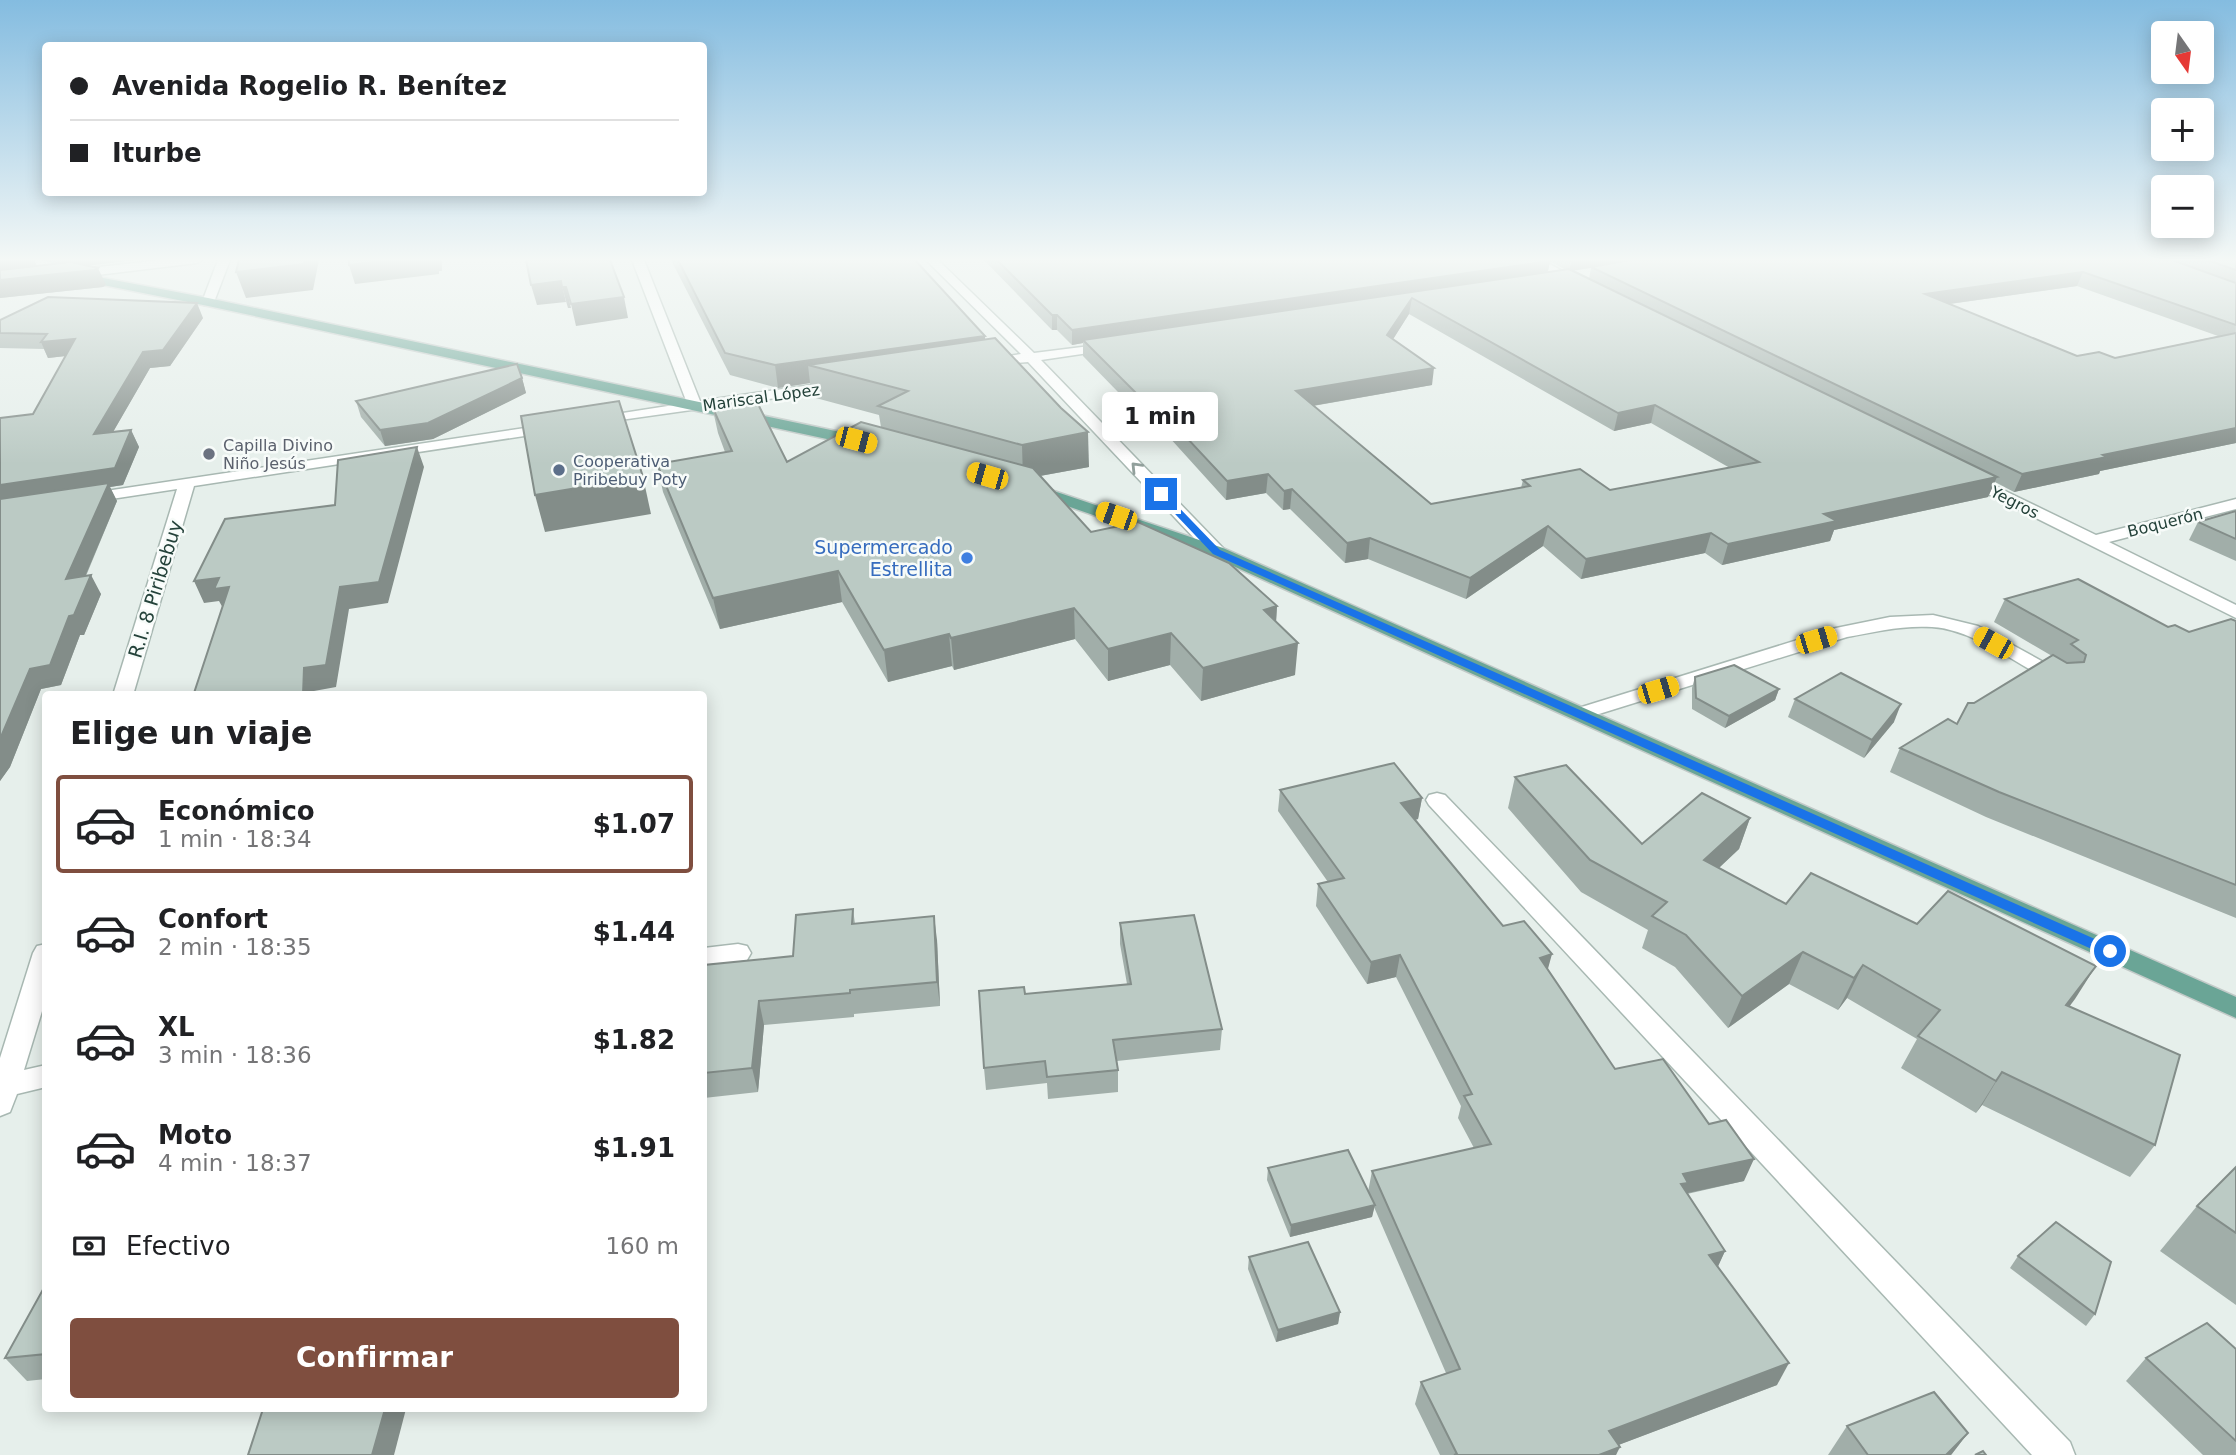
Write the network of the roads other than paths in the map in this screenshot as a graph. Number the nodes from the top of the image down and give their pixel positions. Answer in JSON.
{"nodes":[{"id":1,"x":329,"y":328,"type":"edge"},
{"id":2,"x":665,"y":328,"type":"edge"},
{"id":3,"x":1001,"y":328,"type":"edge"},
{"id":4,"x":1128,"y":343,"type":"edge"},
{"id":5,"x":1031,"y":357,"type":"junction"},
{"id":6,"x":977,"y":365,"type":"edge"},
{"id":7,"x":856,"y":383,"type":"edge"},
{"id":8,"x":695,"y":406,"type":"junction"},
{"id":9,"x":882,"y":447,"type":"edge"},
{"id":10,"x":1956,"y":472,"type":"edge"},
{"id":11,"x":187,"y":483,"type":"junction"},
{"id":12,"x":1013,"y":484,"type":"edge"},
{"id":13,"x":67,"y":501,"type":"edge"},
{"id":14,"x":2236,"y":504,"type":"edge"},
{"id":15,"x":2093,"y":541,"type":"junction"},
{"id":16,"x":1217,"y":552,"type":"junction"},
{"id":17,"x":2236,"y":612,"type":"edge"},
{"id":18,"x":2062,"y":680,"type":"edge"},
{"id":19,"x":124,"y":691,"type":"edge"},
{"id":20,"x":1579,"y":714,"type":"junction"},
{"id":21,"x":1437,"y":800,"type":"dead end"},
{"id":22,"x":738,"y":953,"type":"dead end"},
{"id":23,"x":707,"y":957,"type":"edge"},
{"id":24,"x":42,"y":966,"type":"edge"},
{"id":25,"x":2236,"y":1008,"type":"edge"},
{"id":26,"x":42,"y":1077,"type":"edge"},
{"id":27,"x":2,"y":1092,"type":"edge"},
{"id":28,"x":2057,"y":1455,"type":"edge"}],
"edges":[{"from":1,"to":8,"type":"main road"},
{"from":2,"to":8,"type":"street"},
{"from":3,"to":5,"type":"street"},
{"from":4,"to":5,"type":"street"},
{"from":5,"to":6,"type":"street"},
{"from":16,"to":5,"type":"street","one_way":true},
{"from":7,"to":8,"type":"street","name":"Mariscal López"},
{"from":8,"to":9,"type":"main road"},
{"from":8,"to":11,"type":"street","name":"Mariscal López"},
{"from":10,"to":15,"type":"street","name":"Yegros"},
{"from":11,"to":13,"type":"street","name":"Mariscal López"},
{"from":11,"to":19,"type":"street","name":"R.I. 8 Piribebuy"},
{"from":12,"to":16,"type":"main road"},
{"from":14,"to":15,"type":"street","name":"Boquerón"},
{"from":15,"to":17,"type":"street","name":"Yegros"},
{"from":16,"to":20,"type":"main road"},
{"from":18,"to":20,"type":"street"},
{"from":20,"to":25,"type":"main road"},
{"from":21,"to":28,"type":"street"},
{"from":22,"to":23,"type":"street"},
{"from":24,"to":27,"type":"street"},
{"from":26,"to":27,"type":"street"}]}
